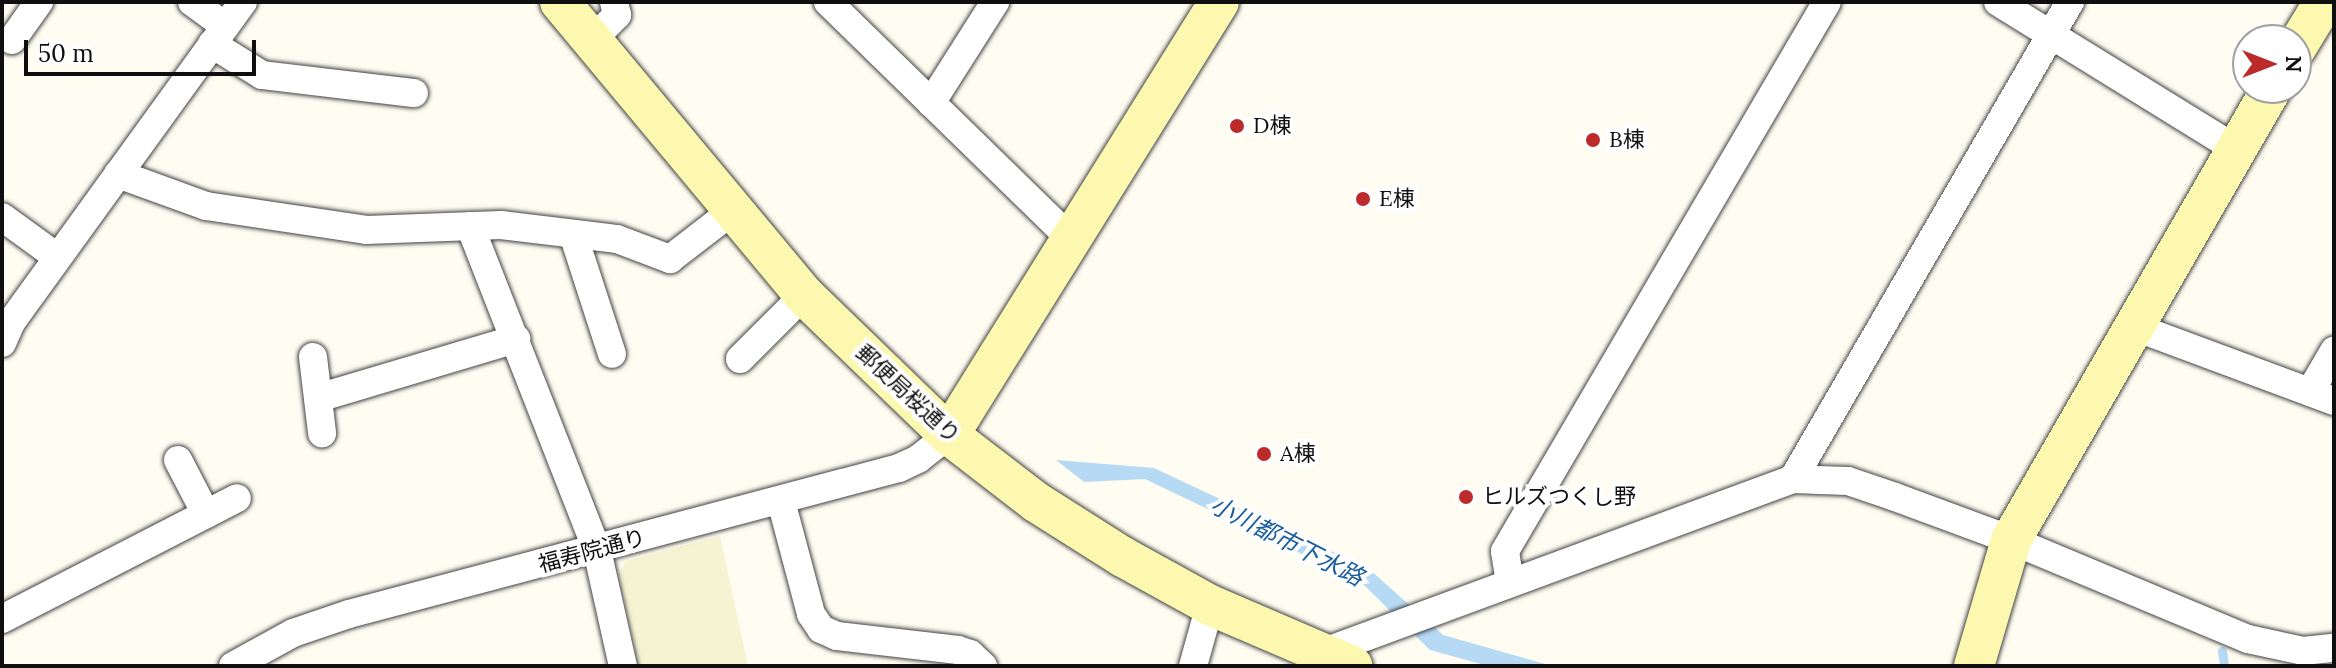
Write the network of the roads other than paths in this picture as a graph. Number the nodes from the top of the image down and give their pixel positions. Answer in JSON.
{"nodes":[{"id":1,"x":39,"y":2,"type":"edge"},
{"id":2,"x":192,"y":2,"type":"edge"},
{"id":3,"x":243,"y":2,"type":"edge"},
{"id":4,"x":560,"y":2,"type":"edge"},
{"id":5,"x":614,"y":2,"type":"edge"},
{"id":6,"x":828,"y":2,"type":"edge"},
{"id":7,"x":995,"y":2,"type":"edge"},
{"id":8,"x":1219,"y":2,"type":"edge"},
{"id":9,"x":1827,"y":2,"type":"edge"},
{"id":10,"x":1998,"y":2,"type":"edge"},
{"id":11,"x":2070,"y":2,"type":"edge"},
{"id":12,"x":2324,"y":2,"type":"edge"},
{"id":13,"x":2311,"y":24,"type":"edge"},
{"id":14,"x":2051,"y":34,"type":"junction"},
{"id":15,"x":219,"y":35,"type":"junction"},
{"id":16,"x":12,"y":40,"type":"dead end"},
{"id":17,"x":591,"y":41,"type":"junction"},
{"id":18,"x":414,"y":93,"type":"dead end"},
{"id":19,"x":931,"y":103,"type":"junction"},
{"id":20,"x":2263,"y":104,"type":"edge"},
{"id":21,"x":2236,"y":149,"type":"junction"},
{"id":22,"x":118,"y":174,"type":"junction"},
{"id":23,"x":732,"y":211,"type":"junction"},
{"id":24,"x":2,"y":217,"type":"edge"},
{"id":25,"x":470,"y":226,"type":"junction"},
{"id":26,"x":573,"y":234,"type":"junction"},
{"id":27,"x":1071,"y":239,"type":"junction"},
{"id":28,"x":57,"y":257,"type":"junction"},
{"id":29,"x":804,"y":295,"type":"junction"},
{"id":30,"x":2132,"y":326,"type":"junction"},
{"id":31,"x":516,"y":339,"type":"junction"},
{"id":32,"x":2,"y":343,"type":"edge"},
{"id":33,"x":2334,"y":351,"type":"edge"},
{"id":34,"x":612,"y":354,"type":"dead end"},
{"id":35,"x":313,"y":357,"type":"dead end"},
{"id":36,"x":740,"y":359,"type":"dead end"},
{"id":37,"x":2322,"y":397,"type":"edge"},
{"id":38,"x":318,"y":398,"type":"junction"},
{"id":39,"x":322,"y":433,"type":"dead end"},
{"id":40,"x":949,"y":435,"type":"junction"},
{"id":41,"x":178,"y":460,"type":"dead end"},
{"id":42,"x":1793,"y":479,"type":"junction"},
{"id":43,"x":237,"y":498,"type":"dead end"},
{"id":44,"x":781,"y":501,"type":"junction"},
{"id":45,"x":206,"y":514,"type":"junction"},
{"id":46,"x":2011,"y":540,"type":"junction"},
{"id":47,"x":597,"y":550,"type":"junction"},
{"id":48,"x":1510,"y":583,"type":"junction"},
{"id":49,"x":1210,"y":605,"type":"junction"},
{"id":50,"x":2,"y":619,"type":"edge"},
{"id":51,"x":2334,"y":648,"type":"edge"},
{"id":52,"x":2304,"y":658,"type":"edge"},
{"id":53,"x":1336,"y":660,"type":"edge"},
{"id":54,"x":233,"y":666,"type":"edge"},
{"id":55,"x":623,"y":666,"type":"edge"},
{"id":56,"x":983,"y":666,"type":"edge"},
{"id":57,"x":1193,"y":666,"type":"edge"},
{"id":58,"x":1974,"y":666,"type":"edge"}],
"edges":[{"from":1,"to":16,"type":"street"},
{"from":2,"to":15,"type":"street"},
{"from":3,"to":15,"type":"street"},
{"from":4,"to":17,"type":"street","name":"郵便局桜通り"},
{"from":5,"to":17,"type":"street"},
{"from":6,"to":19,"type":"street"},
{"from":7,"to":19,"type":"street"},
{"from":8,"to":27,"type":"street"},
{"from":9,"to":48,"type":"street"},
{"from":10,"to":14,"type":"street"},
{"from":11,"to":14,"type":"street"},
{"from":12,"to":13,"type":"street"},
{"from":14,"to":21,"type":"street"},
{"from":14,"to":42,"type":"street"},
{"from":15,"to":18,"type":"street"},
{"from":15,"to":22,"type":"street"},
{"from":17,"to":23,"type":"street","name":"郵便局桜通り"},
{"from":19,"to":27,"type":"street"},
{"from":20,"to":21,"type":"street"},
{"from":21,"to":30,"type":"street"},
{"from":22,"to":25,"type":"street"},
{"from":22,"to":28,"type":"street"},
{"from":23,"to":26,"type":"street"},
{"from":23,"to":29,"type":"street","name":"郵便局桜通り"},
{"from":24,"to":28,"type":"street"},
{"from":25,"to":26,"type":"street"},
{"from":25,"to":31,"type":"street"},
{"from":26,"to":34,"type":"street"},
{"from":27,"to":40,"type":"street"},
{"from":28,"to":32,"type":"street"},
{"from":29,"to":36,"type":"street"},
{"from":29,"to":40,"type":"street","name":"郵便局桜通り"},
{"from":30,"to":37,"type":"street"},
{"from":30,"to":46,"type":"street"},
{"from":31,"to":38,"type":"street"},
{"from":31,"to":47,"type":"street"},
{"from":33,"to":37,"type":"street"},
{"from":35,"to":38,"type":"street"},
{"from":38,"to":39,"type":"street"},
{"from":40,"to":44,"type":"street","name":"福寿院通り"},
{"from":40,"to":49,"type":"street","name":"郵便局桜通り"},
{"from":41,"to":45,"type":"street"},
{"from":42,"to":46,"type":"street"},
{"from":42,"to":48,"type":"street"},
{"from":43,"to":45,"type":"street"},
{"from":44,"to":47,"type":"street","name":"福寿院通り"},
{"from":44,"to":56,"type":"street"},
{"from":45,"to":50,"type":"street"},
{"from":46,"to":52,"type":"street"},
{"from":46,"to":58,"type":"street"},
{"from":47,"to":54,"type":"street","name":"福寿院通り"},
{"from":47,"to":55,"type":"street"},
{"from":48,"to":53,"type":"street"},
{"from":49,"to":53,"type":"street","name":"郵便局桜通り"},
{"from":49,"to":57,"type":"street"},
{"from":51,"to":52,"type":"street"}]}
